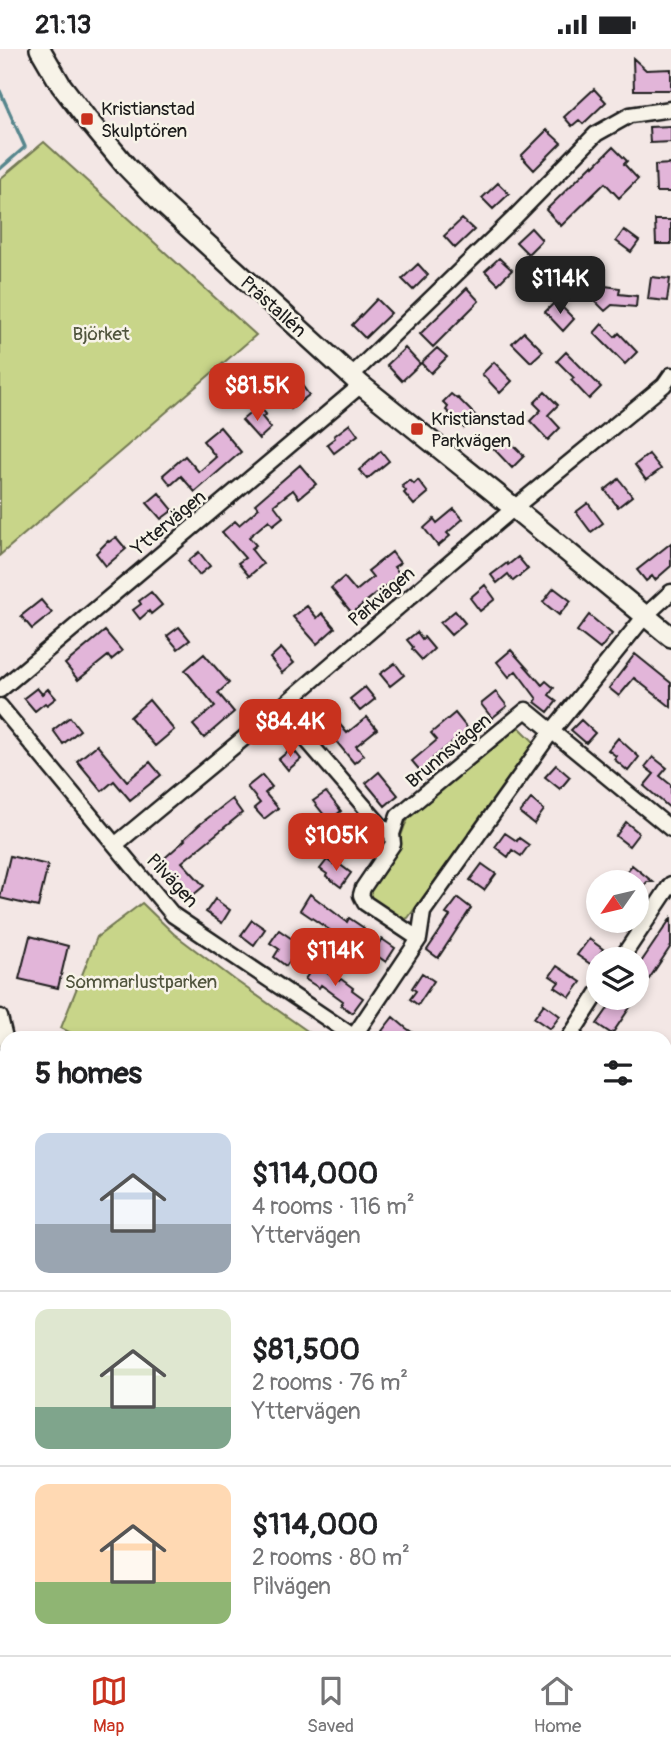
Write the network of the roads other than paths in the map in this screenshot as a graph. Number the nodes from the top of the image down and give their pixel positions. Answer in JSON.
{"nodes":[{"id":1,"x":40,"y":49,"type":"edge"},
{"id":2,"x":671,"y":109,"type":"edge"},
{"id":3,"x":671,"y":375,"type":"edge"},
{"id":4,"x":356,"y":380,"type":"junction"},
{"id":5,"x":514,"y":507,"type":"junction"},
{"id":6,"x":671,"y":592,"type":"edge"},
{"id":7,"x":645,"y":616,"type":"junction"},
{"id":8,"x":671,"y":637,"type":"edge"},
{"id":9,"x":0,"y":690,"type":"edge"},
{"id":10,"x":0,"y":706,"type":"edge"},
{"id":11,"x":279,"y":708,"type":"junction"},
{"id":12,"x":552,"y":731,"type":"junction"},
{"id":13,"x":671,"y":829,"type":"edge"},
{"id":14,"x":392,"y":834,"type":"junction"},
{"id":15,"x":115,"y":845,"type":"junction"},
{"id":16,"x":671,"y":884,"type":"edge"},
{"id":17,"x":419,"y":939,"type":"junction"},
{"id":18,"x":629,"y":947,"type":"edge"},
{"id":19,"x":587,"y":1010,"type":"edge"},
{"id":20,"x":346,"y":1031,"type":"edge"},
{"id":21,"x":359,"y":1031,"type":"edge"},
{"id":22,"x":574,"y":1031,"type":"edge"}],
"edges":[{"from":1,"to":4,"type":"street","name":"Prästallén"},
{"from":2,"to":4,"type":"street","name":"Yttervägen"},
{"from":3,"to":5,"type":"street","name":"Parkvägen"},
{"from":4,"to":5,"type":"street","name":"Prästallén"},
{"from":4,"to":9,"type":"street","name":"Yttervägen"},
{"from":5,"to":7,"type":"street","name":"Prästallén"},
{"from":5,"to":11,"type":"street","name":"Parkvägen"},
{"from":6,"to":7,"type":"street"},
{"from":7,"to":8,"type":"street","name":"Prästallén"},
{"from":7,"to":12,"type":"street"},
{"from":10,"to":15,"type":"street","name":"Pilvägen"},
{"from":11,"to":14,"type":"street"},
{"from":11,"to":15,"type":"street","name":"Parkvägen"},
{"from":12,"to":13,"type":"street"},
{"from":12,"to":14,"type":"street","name":"Brunnsvägen"},
{"from":12,"to":17,"type":"street"},
{"from":14,"to":17,"type":"street","name":"Brunnsvägen"},
{"from":15,"to":20,"type":"street","name":"Pilvägen"},
{"from":16,"to":18,"type":"street"},
{"from":17,"to":21,"type":"street"},
{"from":19,"to":22,"type":"street"}]}
